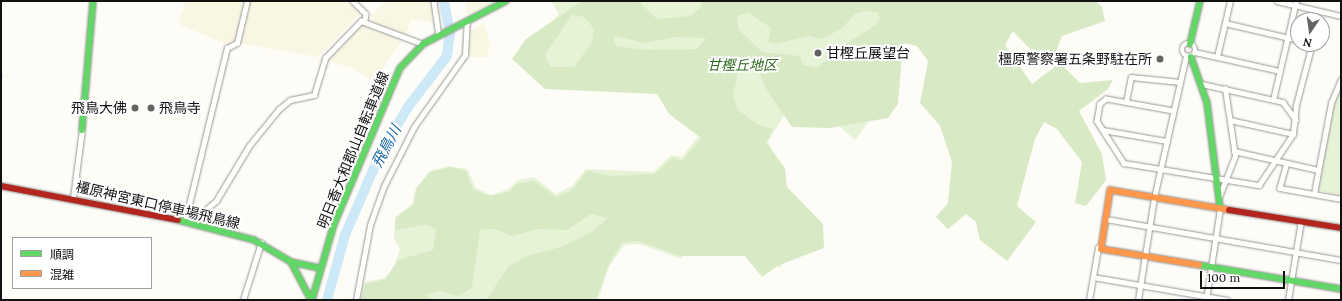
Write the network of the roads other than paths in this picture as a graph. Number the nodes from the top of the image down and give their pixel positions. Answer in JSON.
{"nodes":[{"id":1,"x":93,"y":1,"type":"edge"},
{"id":2,"x":247,"y":1,"type":"edge"},
{"id":3,"x":353,"y":1,"type":"edge"},
{"id":4,"x":434,"y":1,"type":"edge"},
{"id":5,"x":506,"y":1,"type":"edge"},
{"id":6,"x":1200,"y":1,"type":"edge"},
{"id":7,"x":1230,"y":1,"type":"edge"},
{"id":8,"x":1276,"y":1,"type":"edge"},
{"id":9,"x":1296,"y":3,"type":"edge"},
{"id":10,"x":1341,"y":16,"type":"edge"},
{"id":11,"x":365,"y":20,"type":"junction"},
{"id":12,"x":464,"y":23,"type":"junction"},
{"id":13,"x":1225,"y":23,"type":"junction"},
{"id":14,"x":438,"y":36,"type":"junction"},
{"id":15,"x":1288,"y":38,"type":"junction"},
{"id":16,"x":423,"y":44,"type":"junction"},
{"id":17,"x":1190,"y":44,"type":"junction"},
{"id":18,"x":1310,"y":52,"type":"edge"},
{"id":19,"x":1191,"y":55,"type":"junction"},
{"id":20,"x":1216,"y":57,"type":"junction"},
{"id":21,"x":1280,"y":72,"type":"junction"},
{"id":22,"x":1341,"y":80,"type":"edge"},
{"id":23,"x":1180,"y":82,"type":"junction"},
{"id":24,"x":1202,"y":84,"type":"junction"},
{"id":25,"x":1225,"y":89,"type":"junction"},
{"id":26,"x":1273,"y":100,"type":"junction"},
{"id":27,"x":1126,"y":102,"type":"junction"},
{"id":28,"x":1174,"y":111,"type":"junction"},
{"id":29,"x":1230,"y":120,"type":"junction"},
{"id":30,"x":1296,"y":120,"type":"junction"},
{"id":31,"x":82,"y":130,"type":"joint"},
{"id":32,"x":1103,"y":130,"type":"junction"},
{"id":33,"x":1293,"y":134,"type":"junction"},
{"id":34,"x":1167,"y":141,"type":"junction"},
{"id":35,"x":1234,"y":151,"type":"junction"},
{"id":36,"x":1274,"y":160,"type":"junction"},
{"id":37,"x":1287,"y":163,"type":"junction"},
{"id":38,"x":1160,"y":169,"type":"junction"},
{"id":39,"x":1318,"y":170,"type":"junction"},
{"id":40,"x":1217,"y":178,"type":"junction"},
{"id":41,"x":1228,"y":180,"type":"junction"},
{"id":42,"x":1,"y":186,"type":"edge"},
{"id":43,"x":1314,"y":194,"type":"junction"},
{"id":44,"x":1219,"y":197,"type":"junction"},
{"id":45,"x":73,"y":198,"type":"junction"},
{"id":46,"x":1154,"y":198,"type":"junction"},
{"id":47,"x":1341,"y":199,"type":"edge"},
{"id":48,"x":1220,"y":208,"type":"junction"},
{"id":49,"x":1106,"y":219,"type":"junction"},
{"id":50,"x":188,"y":222,"type":"junction"},
{"id":51,"x":1301,"y":222,"type":"junction"},
{"id":52,"x":1150,"y":226,"type":"junction"},
{"id":53,"x":1341,"y":228,"type":"edge"},
{"id":54,"x":1216,"y":238,"type":"junction"},
{"id":55,"x":261,"y":243,"type":"junction"},
{"id":56,"x":1101,"y":249,"type":"junction"},
{"id":57,"x":1297,"y":250,"type":"junction"},
{"id":58,"x":1145,"y":256,"type":"junction"},
{"id":59,"x":1341,"y":260,"type":"edge"},
{"id":60,"x":292,"y":262,"type":"junction"},
{"id":61,"x":1211,"y":267,"type":"junction"},
{"id":62,"x":320,"y":268,"type":"junction"},
{"id":63,"x":1093,"y":277,"type":"junction"},
{"id":64,"x":1292,"y":281,"type":"junction"},
{"id":65,"x":1140,"y":285,"type":"junction"},
{"id":66,"x":1341,"y":289,"type":"edge"},
{"id":67,"x":1206,"y":298,"type":"edge"},
{"id":68,"x":243,"y":300,"type":"edge"},
{"id":69,"x":312,"y":300,"type":"edge"},
{"id":70,"x":356,"y":300,"type":"edge"},
{"id":71,"x":1089,"y":300,"type":"edge"},
{"id":72,"x":1138,"y":300,"type":"edge"},
{"id":73,"x":1227,"y":300,"type":"edge"},
{"id":74,"x":1288,"y":300,"type":"edge"}],
"edges":[{"from":1,"to":31,"type":"street"},
{"from":2,"to":50,"type":"street"},
{"from":3,"to":11,"type":"street"},
{"from":4,"to":14,"type":"street"},
{"from":5,"to":12,"type":"street","name":"明日香大和郡山自転車道線"},
{"from":6,"to":17,"type":"street"},
{"from":7,"to":13,"type":"street"},
{"from":8,"to":9,"type":"street"},
{"from":9,"to":10,"type":"street"},
{"from":9,"to":15,"type":"street"},
{"from":11,"to":16,"type":"street"},
{"from":11,"to":50,"type":"street"},
{"from":12,"to":14,"type":"street","name":"明日香大和郡山自転車道線"},
{"from":12,"to":70,"type":"street"},
{"from":13,"to":15,"type":"street"},
{"from":13,"to":20,"type":"street"},
{"from":14,"to":16,"type":"street","name":"明日香大和郡山自転車道線"},
{"from":15,"to":21,"type":"street"},
{"from":16,"to":62,"type":"street","name":"明日香大和郡山自転車道線"},
{"from":17,"to":19,"type":"street"},
{"from":17,"to":19,"type":"street"},
{"from":18,"to":30,"type":"street"},
{"from":19,"to":20,"type":"street"},
{"from":19,"to":23,"type":"street"},
{"from":19,"to":24,"type":"street"},
{"from":20,"to":21,"type":"street"},
{"from":21,"to":26,"type":"street"},
{"from":22,"to":39,"type":"street"},
{"from":23,"to":27,"type":"street"},
{"from":23,"to":28,"type":"street"},
{"from":24,"to":25,"type":"street"},
{"from":24,"to":40,"type":"street"},
{"from":25,"to":26,"type":"street"},
{"from":25,"to":29,"type":"street"},
{"from":26,"to":30,"type":"street"},
{"from":27,"to":28,"type":"street"},
{"from":27,"to":32,"type":"street"},
{"from":28,"to":34,"type":"street"},
{"from":29,"to":33,"type":"street"},
{"from":29,"to":35,"type":"street"},
{"from":30,"to":33,"type":"street"},
{"from":31,"to":45,"type":"street"},
{"from":32,"to":34,"type":"street"},
{"from":32,"to":38,"type":"street"},
{"from":33,"to":36,"type":"street"},
{"from":34,"to":38,"type":"street"},
{"from":35,"to":36,"type":"street"},
{"from":35,"to":41,"type":"street"},
{"from":36,"to":37,"type":"street"},
{"from":36,"to":41,"type":"street"},
{"from":37,"to":39,"type":"street"},
{"from":37,"to":43,"type":"street"},
{"from":38,"to":40,"type":"street"},
{"from":38,"to":46,"type":"street"},
{"from":39,"to":43,"type":"street"},
{"from":40,"to":41,"type":"street"},
{"from":40,"to":44,"type":"street"},
{"from":41,"to":44,"type":"street"},
{"from":42,"to":45,"type":"street","name":"橿原神宮東口停車場飛鳥線"},
{"from":43,"to":47,"type":"street"},
{"from":44,"to":48,"type":"street"},
{"from":45,"to":50,"type":"street","name":"橿原神宮東口停車場飛鳥線"},
{"from":46,"to":48,"type":"street"},
{"from":46,"to":49,"type":"street"},
{"from":46,"to":52,"type":"street"},
{"from":48,"to":51,"type":"street"},
{"from":48,"to":54,"type":"street"},
{"from":49,"to":52,"type":"street"},
{"from":49,"to":56,"type":"street"},
{"from":50,"to":55,"type":"street","name":"橿原神宮東口停車場飛鳥線"},
{"from":51,"to":53,"type":"street"},
{"from":51,"to":57,"type":"street"},
{"from":52,"to":54,"type":"street"},
{"from":52,"to":58,"type":"street"},
{"from":54,"to":57,"type":"street"},
{"from":54,"to":61,"type":"street"},
{"from":55,"to":60,"type":"street","name":"橿原神宮東口停車場飛鳥線"},
{"from":55,"to":68,"type":"street"},
{"from":56,"to":58,"type":"street"},
{"from":56,"to":63,"type":"street"},
{"from":57,"to":59,"type":"street"},
{"from":57,"to":64,"type":"street"},
{"from":58,"to":61,"type":"street"},
{"from":58,"to":65,"type":"street"},
{"from":60,"to":62,"type":"street","name":"橿原神宮東口停車場飛鳥線"},
{"from":60,"to":69,"type":"street"},
{"from":61,"to":64,"type":"street"},
{"from":61,"to":67,"type":"street"},
{"from":62,"to":69,"type":"street"},
{"from":63,"to":65,"type":"street"},
{"from":63,"to":71,"type":"street"},
{"from":64,"to":66,"type":"street"},
{"from":64,"to":74,"type":"street"},
{"from":65,"to":67,"type":"street"},
{"from":65,"to":72,"type":"street"},
{"from":67,"to":73,"type":"street"}]}
